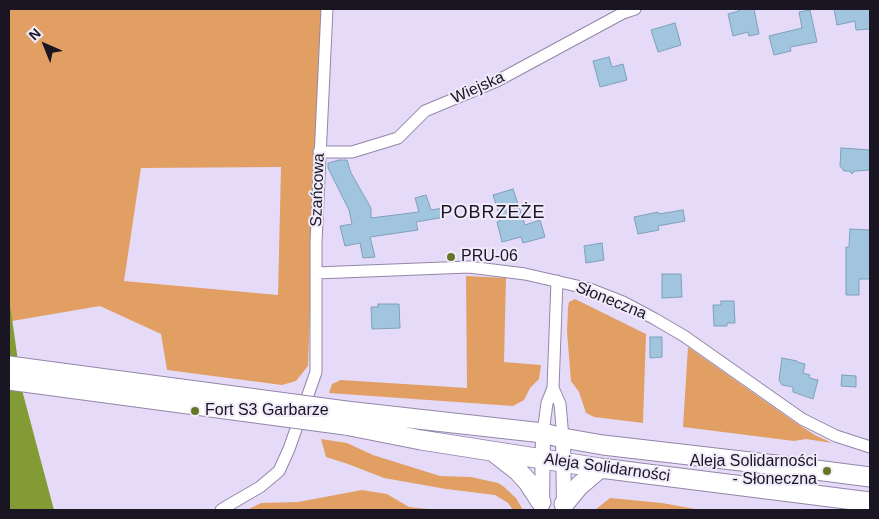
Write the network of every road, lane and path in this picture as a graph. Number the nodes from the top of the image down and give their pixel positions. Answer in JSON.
{"nodes":[{"id":1,"x":327,"y":9,"type":"edge"},
{"id":2,"x":635,"y":9,"type":"edge"},
{"id":3,"x":621,"y":11,"type":"edge"},
{"id":4,"x":319,"y":152,"type":"junction"},
{"id":5,"x":316,"y":273,"type":"junction"},
{"id":6,"x":557,"y":281,"type":"junction"},
{"id":7,"x":9,"y":366,"type":"edge"},
{"id":8,"x":9,"y":380,"type":"edge"},
{"id":9,"x":554,"y":388,"type":"junction"},
{"id":10,"x":345,"y":418,"type":"junction"},
{"id":11,"x":544,"y":433,"type":"junction"},
{"id":12,"x":563,"y":438,"type":"junction"},
{"id":13,"x":870,"y":447,"type":"edge"},
{"id":14,"x":494,"y":452,"type":"junction"},
{"id":15,"x":542,"y":458,"type":"junction"},
{"id":16,"x":563,"y":461,"type":"junction"},
{"id":17,"x":600,"y":468,"type":"junction"},
{"id":18,"x":870,"y":477,"type":"edge"},
{"id":19,"x":870,"y":502,"type":"edge"},
{"id":20,"x":542,"y":506,"type":"edge"},
{"id":21,"x":564,"y":507,"type":"edge"},
{"id":22,"x":221,"y":510,"type":"edge"}],
"edges":[{"from":1,"to":4,"type":"street","name":"Szańcowa"},
{"from":2,"to":3,"type":"street","name":"Wiejska"},
{"from":3,"to":4,"type":"street","name":"Wiejska"},
{"from":4,"to":5,"type":"street","name":"Szańcowa"},
{"from":5,"to":6,"type":"street","name":"Słoneczna"},
{"from":5,"to":22,"type":"street","name":"Szańcowa"},
{"from":6,"to":9,"type":"street"},
{"from":6,"to":13,"type":"street","name":"Słoneczna"},
{"from":7,"to":10,"type":"highway","bridge":true},
{"from":8,"to":10,"type":"highway","bridge":true},
{"from":9,"to":11,"type":"street"},
{"from":9,"to":12,"type":"street"},
{"from":10,"to":11,"type":"highway","name":"Aleja Solidarności"},
{"from":10,"to":14,"type":"highway","name":"Aleja Solidarności"},
{"from":11,"to":12,"type":"highway","name":"Aleja Solidarności"},
{"from":11,"to":15,"type":"street"},
{"from":12,"to":16,"type":"street"},
{"from":12,"to":18,"type":"highway","name":"Aleja Solidarności"},
{"from":14,"to":15,"type":"highway","name":"Aleja Solidarności"},
{"from":14,"to":20,"type":"highway"},
{"from":15,"to":16,"type":"highway","name":"Aleja Solidarności"},
{"from":15,"to":20,"type":"street"},
{"from":16,"to":17,"type":"highway","name":"Aleja Solidarności"},
{"from":16,"to":21,"type":"street"},
{"from":17,"to":19,"type":"highway","name":"Aleja Solidarności"},
{"from":17,"to":21,"type":"highway"}]}
